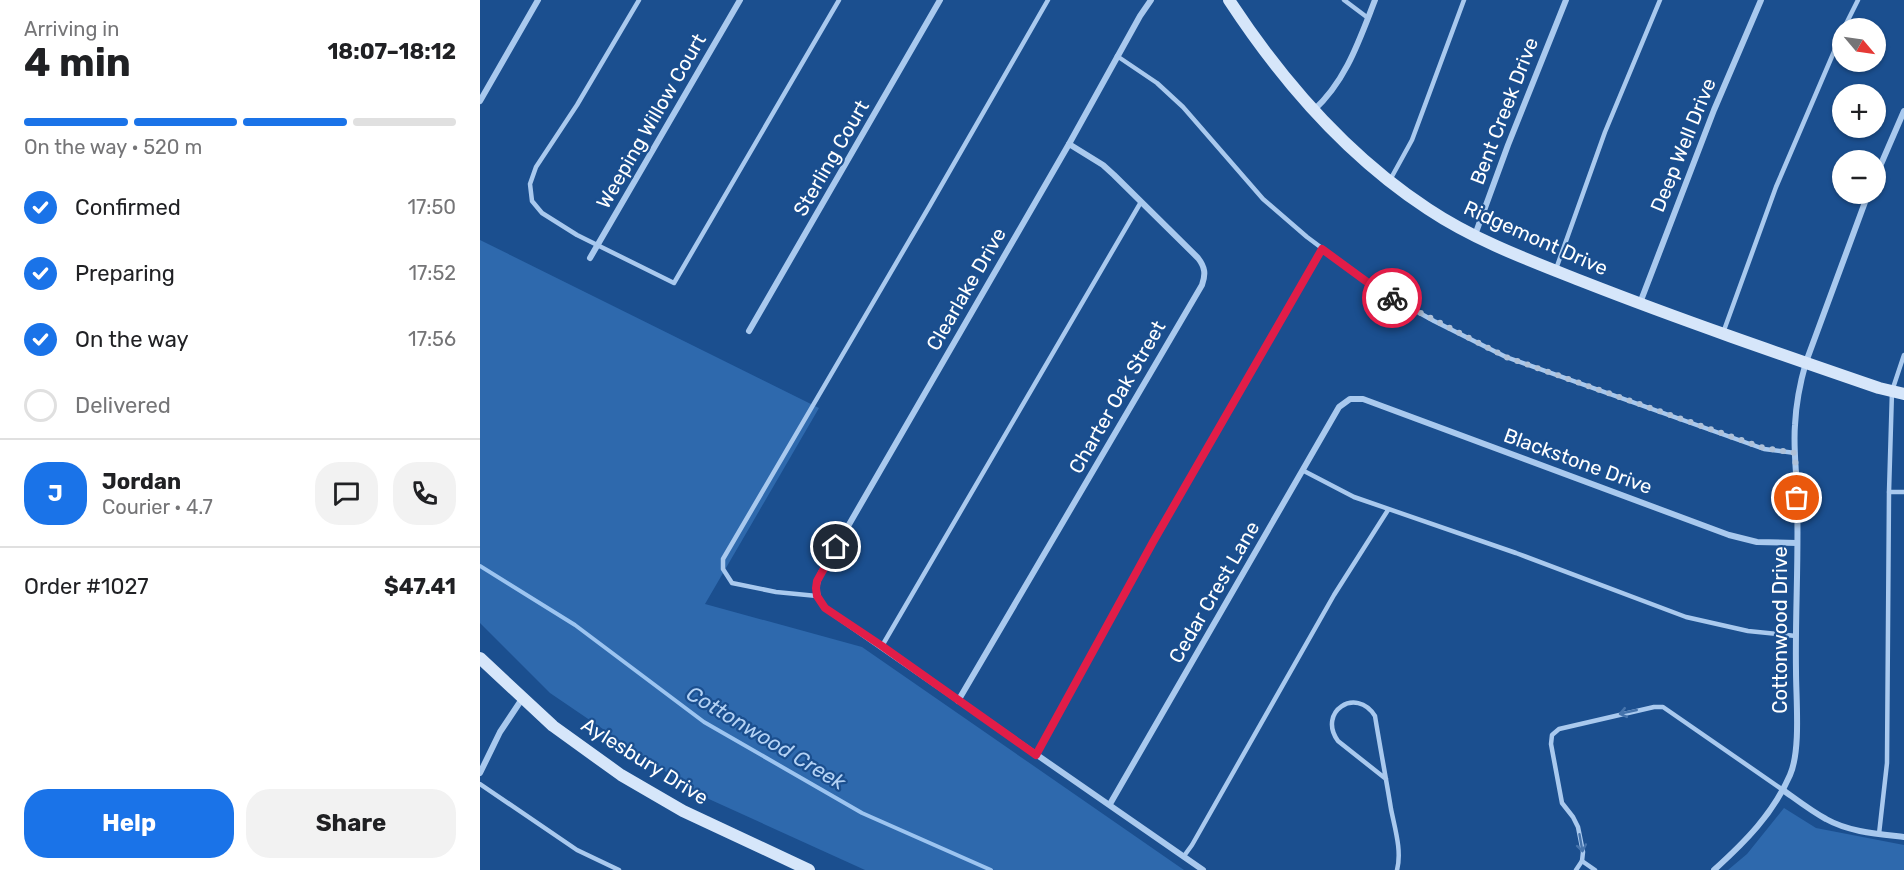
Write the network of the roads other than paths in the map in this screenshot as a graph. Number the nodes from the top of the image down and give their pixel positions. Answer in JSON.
{"nodes":[{"id":1,"x":538,"y":0,"type":"edge"},
{"id":2,"x":639,"y":0,"type":"edge"},
{"id":3,"x":740,"y":0,"type":"edge"},
{"id":4,"x":839,"y":0,"type":"edge"},
{"id":5,"x":940,"y":0,"type":"edge"},
{"id":6,"x":1048,"y":0,"type":"edge"},
{"id":7,"x":1151,"y":0,"type":"edge"},
{"id":8,"x":1230,"y":0,"type":"edge"},
{"id":9,"x":1344,"y":0,"type":"edge"},
{"id":10,"x":1375,"y":0,"type":"edge"},
{"id":11,"x":1464,"y":0,"type":"edge"},
{"id":12,"x":1566,"y":0,"type":"edge"},
{"id":13,"x":1660,"y":0,"type":"edge"},
{"id":14,"x":1761,"y":0,"type":"edge"},
{"id":15,"x":1858,"y":0,"type":"edge"},
{"id":16,"x":1368,"y":18,"type":"junction"},
{"id":17,"x":1849,"y":18,"type":"edge"},
{"id":18,"x":1117,"y":56,"type":"junction"},
{"id":19,"x":1832,"y":56,"type":"edge"},
{"id":20,"x":480,"y":101,"type":"edge"},
{"id":21,"x":1313,"y":111,"type":"junction"},
{"id":22,"x":1904,"y":111,"type":"edge"},
{"id":23,"x":1069,"y":144,"type":"junction"},
{"id":24,"x":1886,"y":153,"type":"edge"},
{"id":25,"x":1390,"y":181,"type":"junction"},
{"id":26,"x":1141,"y":202,"type":"junction"},
{"id":27,"x":1864,"y":204,"type":"edge"},
{"id":28,"x":1475,"y":235,"type":"junction"},
{"id":29,"x":598,"y":244,"type":"junction"},
{"id":30,"x":1322,"y":249,"type":"junction"},
{"id":31,"x":590,"y":258,"type":"dead end"},
{"id":32,"x":1556,"y":270,"type":"junction"},
{"id":33,"x":1640,"y":304,"type":"junction"},
{"id":34,"x":749,"y":331,"type":"dead end"},
{"id":35,"x":1723,"y":333,"type":"junction"},
{"id":36,"x":1904,"y":356,"type":"edge"},
{"id":37,"x":1806,"y":363,"type":"junction"},
{"id":38,"x":1898,"y":393,"type":"edge"},
{"id":39,"x":1350,"y":399,"type":"joint"},
{"id":40,"x":1795,"y":453,"type":"junction"},
{"id":41,"x":1304,"y":471,"type":"junction"},
{"id":42,"x":1889,"y":492,"type":"junction"},
{"id":43,"x":1904,"y":492,"type":"edge"},
{"id":44,"x":1388,"y":510,"type":"junction"},
{"id":45,"x":1797,"y":543,"type":"junction"},
{"id":46,"x":817,"y":596,"type":"junction"},
{"id":47,"x":1796,"y":636,"type":"junction"},
{"id":48,"x":882,"y":646,"type":"junction"},
{"id":49,"x":480,"y":658,"type":"edge"},
{"id":50,"x":522,"y":699,"type":"junction"},
{"id":51,"x":958,"y":701,"type":"junction"},
{"id":52,"x":1036,"y":755,"type":"junction"},
{"id":53,"x":480,"y":773,"type":"edge"},
{"id":54,"x":1386,"y":779,"type":"junction"},
{"id":55,"x":480,"y":784,"type":"edge"},
{"id":56,"x":1783,"y":790,"type":"junction"},
{"id":57,"x":1110,"y":804,"type":"junction"},
{"id":58,"x":1879,"y":834,"type":"junction"},
{"id":59,"x":1904,"y":837,"type":"edge"},
{"id":60,"x":1184,"y":855,"type":"junction"},
{"id":61,"x":1582,"y":861,"type":"junction"},
{"id":62,"x":619,"y":870,"type":"edge"},
{"id":63,"x":809,"y":870,"type":"edge"},
{"id":64,"x":1203,"y":870,"type":"edge"},
{"id":65,"x":1397,"y":870,"type":"edge"},
{"id":66,"x":1576,"y":870,"type":"edge"},
{"id":67,"x":1595,"y":870,"type":"edge"},
{"id":68,"x":1714,"y":870,"type":"edge"}],
"edges":[{"from":1,"to":20,"type":"street"},
{"from":2,"to":29,"type":"lane"},
{"from":3,"to":29,"type":"street","name":"Weeping Willow Court"},
{"from":4,"to":29,"type":"lane"},
{"from":5,"to":34,"type":"street","name":"Sterling Court"},
{"from":6,"to":46,"type":"lane"},
{"from":7,"to":18,"type":"street","name":"Clearlake Drive"},
{"from":8,"to":21,"type":"street","name":"Ridgemont Drive"},
{"from":9,"to":16,"type":"lane"},
{"from":10,"to":16,"type":"street"},
{"from":11,"to":25,"type":"lane"},
{"from":12,"to":28,"type":"street","name":"Bent Creek Drive"},
{"from":13,"to":32,"type":"lane"},
{"from":14,"to":33,"type":"street","name":"Deep Well Drive"},
{"from":15,"to":17,"type":"lane"},
{"from":16,"to":21,"type":"street"},
{"from":18,"to":23,"type":"street","name":"Clearlake Drive"},
{"from":18,"to":30,"type":"lane"},
{"from":19,"to":35,"type":"lane"},
{"from":21,"to":25,"type":"street","name":"Ridgemont Drive"},
{"from":22,"to":24,"type":"street"},
{"from":23,"to":26,"type":"street","name":"Charter Oak Street"},
{"from":23,"to":46,"type":"street","name":"Clearlake Drive"},
{"from":25,"to":28,"type":"street","name":"Ridgemont Drive"},
{"from":26,"to":48,"type":"lane"},
{"from":26,"to":51,"type":"street","name":"Charter Oak Street"},
{"from":27,"to":37,"type":"street","name":"Cottonwood Drive"},
{"from":28,"to":32,"type":"street","name":"Ridgemont Drive"},
{"from":29,"to":31,"type":"street","name":"Weeping Willow Court"},
{"from":30,"to":40,"type":"lane"},
{"from":30,"to":52,"type":"lane"},
{"from":32,"to":33,"type":"street","name":"Ridgemont Drive"},
{"from":33,"to":35,"type":"street","name":"Ridgemont Drive"},
{"from":35,"to":37,"type":"street","name":"Ridgemont Drive"},
{"from":36,"to":38,"type":"lane"},
{"from":37,"to":38,"type":"street","name":"Ridgemont Drive"},
{"from":37,"to":40,"type":"street","name":"Cottonwood Drive"},
{"from":38,"to":42,"type":"lane"},
{"from":39,"to":41,"type":"street","name":"Cedar Crest Lane"},
{"from":39,"to":45,"type":"street","name":"Blackstone Drive"},
{"from":40,"to":45,"type":"street","name":"Cottonwood Drive"},
{"from":41,"to":44,"type":"lane"},
{"from":41,"to":57,"type":"street","name":"Cedar Crest Lane"},
{"from":42,"to":43,"type":"lane"},
{"from":42,"to":58,"type":"lane"},
{"from":44,"to":47,"type":"lane"},
{"from":44,"to":60,"type":"lane"},
{"from":45,"to":47,"type":"street","name":"Cottonwood Drive"},
{"from":46,"to":48,"type":"street"},
{"from":47,"to":56,"type":"street","name":"Cottonwood Drive"},
{"from":48,"to":51,"type":"street"},
{"from":49,"to":50,"type":"street","name":"Aylesbury Drive"},
{"from":50,"to":53,"type":"street"},
{"from":50,"to":63,"type":"street","name":"Aylesbury Drive"},
{"from":51,"to":52,"type":"street"},
{"from":52,"to":57,"type":"street"},
{"from":54,"to":54,"type":"lane"},
{"from":54,"to":65,"type":"lane"},
{"from":55,"to":62,"type":"lane"},
{"from":56,"to":58,"type":"street"},
{"from":56,"to":61,"type":"lane","one_way":true},
{"from":56,"to":68,"type":"street","name":"Cottonwood Drive"},
{"from":57,"to":60,"type":"street"},
{"from":58,"to":59,"type":"street"},
{"from":60,"to":64,"type":"street"},
{"from":61,"to":66,"type":"lane"},
{"from":61,"to":67,"type":"lane"}]}
